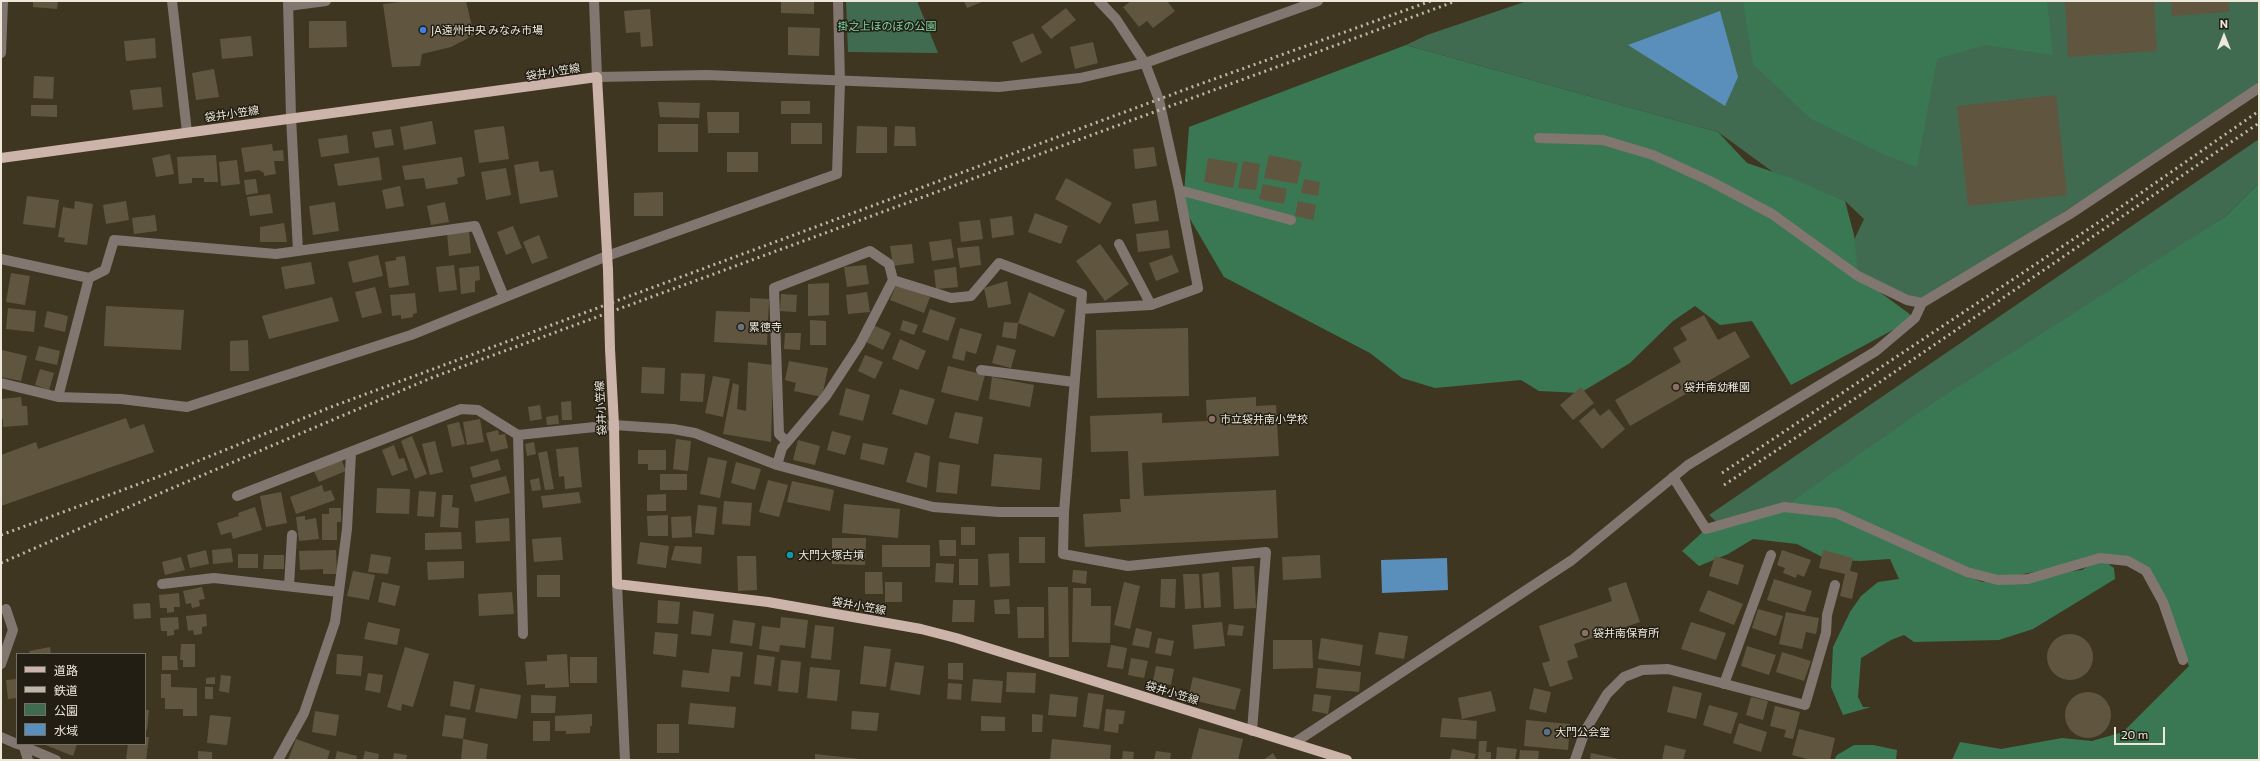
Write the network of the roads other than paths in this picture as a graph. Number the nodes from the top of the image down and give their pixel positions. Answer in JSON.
{"nodes":[{"id":1,"x":3,"y":1,"type":"edge"},
{"id":2,"x":172,"y":1,"type":"edge"},
{"id":3,"x":326,"y":1,"type":"edge"},
{"id":4,"x":594,"y":1,"type":"edge"},
{"id":5,"x":838,"y":1,"type":"edge"},
{"id":6,"x":1099,"y":1,"type":"edge"},
{"id":7,"x":1318,"y":1,"type":"edge"},
{"id":8,"x":288,"y":3,"type":"edge"},
{"id":9,"x":2,"y":26,"type":"edge"},
{"id":10,"x":1,"y":53,"type":"edge"},
{"id":11,"x":1145,"y":63,"type":"junction"},
{"id":12,"x":597,"y":77,"type":"junction"},
{"id":13,"x":840,"y":82,"type":"junction"},
{"id":14,"x":2259,"y":88,"type":"edge"},
{"id":15,"x":291,"y":117,"type":"junction"},
{"id":16,"x":187,"y":132,"type":"junction"},
{"id":17,"x":1539,"y":138,"type":"dead end"},
{"id":18,"x":1,"y":158,"type":"edge"},
{"id":19,"x":1179,"y":190,"type":"junction"},
{"id":20,"x":1291,"y":220,"type":"dead end"},
{"id":21,"x":1119,"y":244,"type":"dead end"},
{"id":22,"x":298,"y":251,"type":"junction"},
{"id":23,"x":607,"y":256,"type":"junction"},
{"id":24,"x":1,"y":258,"type":"edge"},
{"id":25,"x":89,"y":278,"type":"junction"},
{"id":26,"x":894,"y":280,"type":"junction"},
{"id":27,"x":504,"y":297,"type":"junction"},
{"id":28,"x":1922,"y":303,"type":"junction"},
{"id":29,"x":1151,"y":305,"type":"junction"},
{"id":30,"x":1081,"y":309,"type":"junction"},
{"id":31,"x":981,"y":370,"type":"dead end"},
{"id":32,"x":1074,"y":382,"type":"junction"},
{"id":33,"x":1,"y":383,"type":"edge"},
{"id":34,"x":58,"y":397,"type":"junction"},
{"id":35,"x":614,"y":425,"type":"junction"},
{"id":36,"x":518,"y":435,"type":"junction"},
{"id":37,"x":787,"y":442,"type":"junction"},
{"id":38,"x":351,"y":453,"type":"junction"},
{"id":39,"x":777,"y":465,"type":"junction"},
{"id":40,"x":1674,"y":477,"type":"junction"},
{"id":41,"x":237,"y":496,"type":"dead end"},
{"id":42,"x":1064,"y":512,"type":"junction"},
{"id":43,"x":292,"y":535,"type":"dead end"},
{"id":44,"x":1771,"y":555,"type":"dead end"},
{"id":45,"x":162,"y":584,"type":"dead end"},
{"id":46,"x":617,"y":584,"type":"junction"},
{"id":47,"x":1835,"y":585,"type":"dead end"},
{"id":48,"x":289,"y":586,"type":"junction"},
{"id":49,"x":339,"y":592,"type":"junction"},
{"id":50,"x":6,"y":609,"type":"dead end"},
{"id":51,"x":523,"y":634,"type":"dead end"},
{"id":52,"x":2183,"y":660,"type":"dead end"},
{"id":53,"x":1,"y":664,"type":"edge"},
{"id":54,"x":1724,"y":684,"type":"junction"},
{"id":55,"x":1252,"y":731,"type":"junction"},
{"id":56,"x":1,"y":737,"type":"edge"},
{"id":57,"x":16,"y":743,"type":"edge"},
{"id":58,"x":1294,"y":743,"type":"junction"},
{"id":59,"x":20,"y":745,"type":"edge"},
{"id":60,"x":28,"y":760,"type":"edge"},
{"id":61,"x":56,"y":760,"type":"edge"},
{"id":62,"x":278,"y":760,"type":"edge"},
{"id":63,"x":625,"y":760,"type":"edge"},
{"id":64,"x":1347,"y":760,"type":"edge"},
{"id":65,"x":1575,"y":760,"type":"edge"}],
"edges":[{"from":1,"to":9,"type":"street"},
{"from":2,"to":16,"type":"street"},
{"from":3,"to":8,"type":"street"},
{"from":4,"to":12,"type":"street"},
{"from":5,"to":13,"type":"street"},
{"from":6,"to":11,"type":"street"},
{"from":7,"to":11,"type":"street"},
{"from":8,"to":15,"type":"street"},
{"from":9,"to":10,"type":"street"},
{"from":11,"to":13,"type":"street"},
{"from":11,"to":19,"type":"street"},
{"from":12,"to":13,"type":"street"},
{"from":12,"to":15,"type":"main road","name":"袋井小笠線"},
{"from":12,"to":23,"type":"main road","name":"袋井小笠線"},
{"from":13,"to":23,"type":"street"},
{"from":14,"to":28,"type":"street"},
{"from":15,"to":16,"type":"main road","name":"袋井小笠線"},
{"from":15,"to":22,"type":"street"},
{"from":16,"to":18,"type":"main road","name":"袋井小笠線"},
{"from":17,"to":28,"type":"street"},
{"from":19,"to":20,"type":"street"},
{"from":19,"to":29,"type":"street"},
{"from":21,"to":29,"type":"street"},
{"from":22,"to":25,"type":"street"},
{"from":22,"to":27,"type":"street"},
{"from":23,"to":27,"type":"street"},
{"from":23,"to":35,"type":"main road","name":"袋井小笠線","bridge":true},
{"from":24,"to":25,"type":"street"},
{"from":25,"to":34,"type":"street"},
{"from":26,"to":30,"type":"street"},
{"from":26,"to":37,"type":"street"},
{"from":26,"to":37,"type":"street"},
{"from":27,"to":34,"type":"street"},
{"from":28,"to":40,"type":"street"},
{"from":29,"to":30,"type":"street"},
{"from":30,"to":32,"type":"street"},
{"from":31,"to":32,"type":"street"},
{"from":32,"to":42,"type":"street"},
{"from":33,"to":34,"type":"street"},
{"from":35,"to":36,"type":"street"},
{"from":35,"to":39,"type":"street"},
{"from":35,"to":46,"type":"main road","name":"袋井小笠線"},
{"from":36,"to":38,"type":"street"},
{"from":36,"to":51,"type":"street"},
{"from":37,"to":39,"type":"street"},
{"from":38,"to":41,"type":"street"},
{"from":38,"to":49,"type":"street"},
{"from":39,"to":42,"type":"street"},
{"from":40,"to":52,"type":"street"},
{"from":40,"to":58,"type":"street"},
{"from":42,"to":55,"type":"street"},
{"from":43,"to":48,"type":"street"},
{"from":44,"to":54,"type":"street"},
{"from":45,"to":48,"type":"street"},
{"from":46,"to":55,"type":"main road","name":"袋井小笠線"},
{"from":46,"to":63,"type":"street"},
{"from":47,"to":54,"type":"street"},
{"from":48,"to":49,"type":"street"},
{"from":49,"to":62,"type":"street"},
{"from":50,"to":53,"type":"street"},
{"from":54,"to":65,"type":"street"},
{"from":55,"to":58,"type":"main road","name":"袋井小笠線"},
{"from":56,"to":57,"type":"street"},
{"from":58,"to":64,"type":"main road","name":"袋井小笠線"},
{"from":59,"to":60,"type":"street"},
{"from":59,"to":61,"type":"street"}]}
